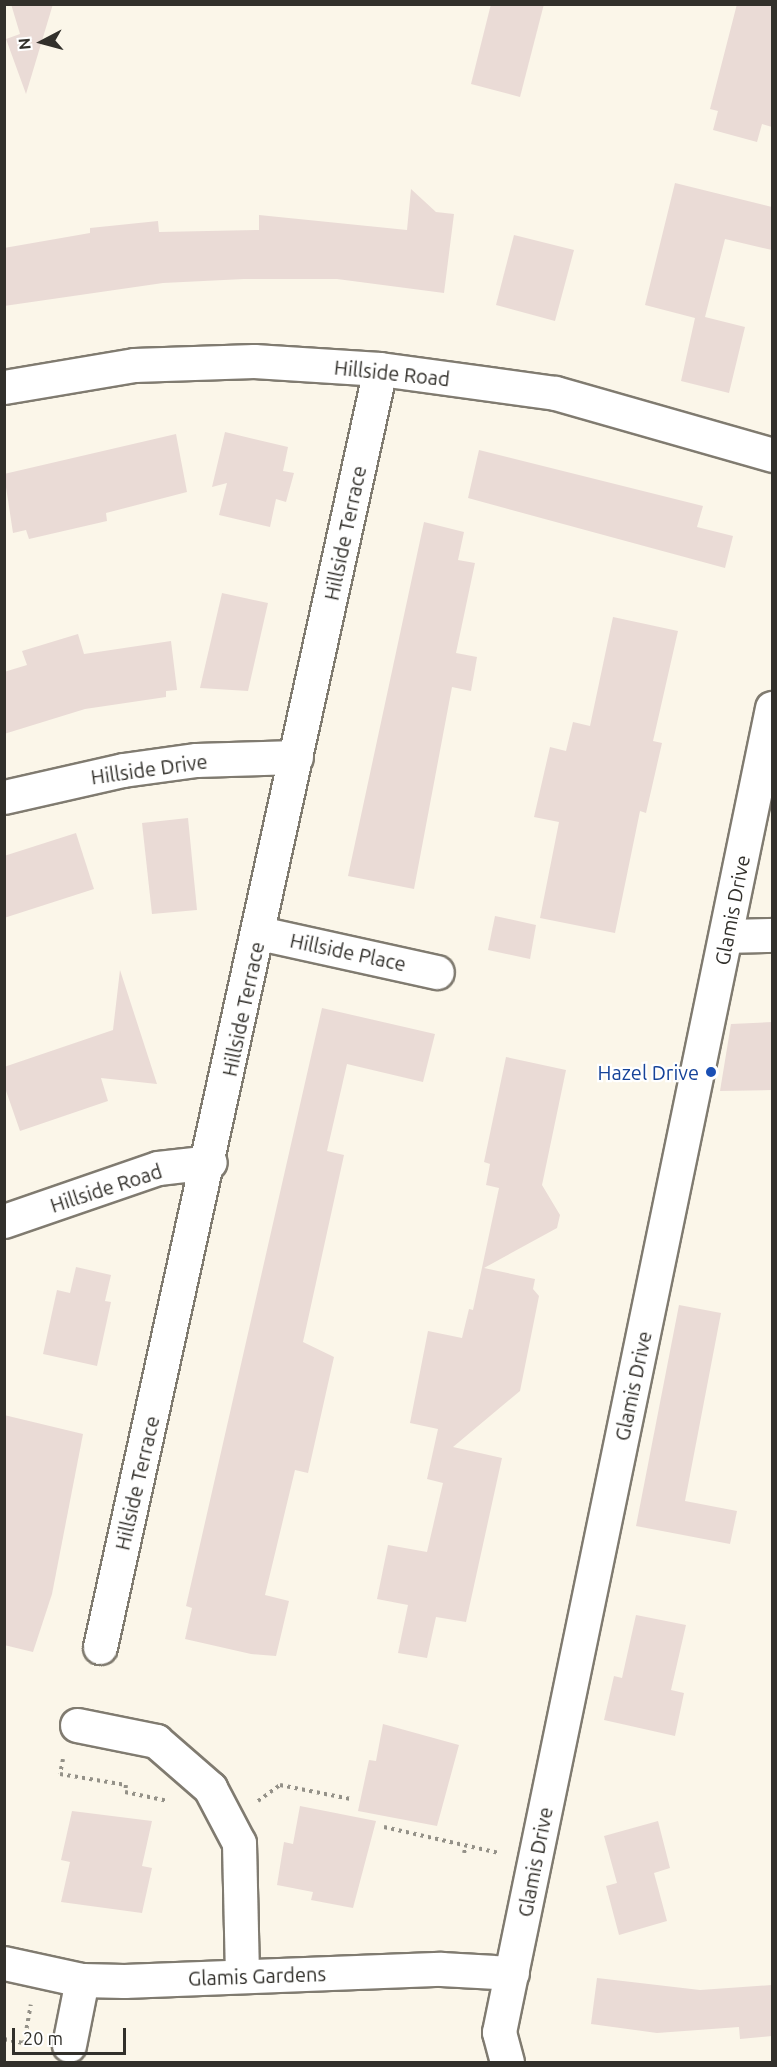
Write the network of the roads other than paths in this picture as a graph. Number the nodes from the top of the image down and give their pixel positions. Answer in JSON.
{"nodes":[{"id":1,"x":380,"y":369,"type":"junction"},
{"id":2,"x":4,"y":387,"type":"edge"},
{"id":3,"x":772,"y":455,"type":"edge"},
{"id":4,"x":772,"y":708,"type":"edge"},
{"id":5,"x":296,"y":757,"type":"junction"},
{"id":6,"x":4,"y":797,"type":"edge"},
{"id":7,"x":259,"y":933,"type":"junction"},
{"id":8,"x":772,"y":935,"type":"edge"},
{"id":9,"x":727,"y":936,"type":"junction"},
{"id":10,"x":437,"y":972,"type":"dead end"},
{"id":11,"x":210,"y":1162,"type":"junction"},
{"id":12,"x":4,"y":1221,"type":"edge"},
{"id":13,"x":100,"y":1647,"type":"dead end"},
{"id":14,"x":77,"y":1725,"type":"dead end"},
{"id":15,"x":4,"y":1963,"type":"edge"},
{"id":16,"x":512,"y":1973,"type":"junction"},
{"id":17,"x":243,"y":1976,"type":"junction"},
{"id":18,"x":82,"y":1980,"type":"junction"},
{"id":19,"x":69,"y":2045,"type":"dead end"},
{"id":20,"x":507,"y":2062,"type":"edge"}],
"edges":[{"from":1,"to":2,"type":"street","name":"Hillside Road"},
{"from":1,"to":3,"type":"street","name":"Hillside Road"},
{"from":1,"to":5,"type":"street","name":"Hillside Terrace"},
{"from":4,"to":9,"type":"street","name":"Glamis Drive"},
{"from":5,"to":6,"type":"street","name":"Hillside Drive"},
{"from":5,"to":7,"type":"street","name":"Hillside Terrace"},
{"from":7,"to":10,"type":"street","name":"Hillside Place"},
{"from":7,"to":11,"type":"street","name":"Hillside Terrace"},
{"from":8,"to":9,"type":"street"},
{"from":9,"to":16,"type":"street","name":"Glamis Drive"},
{"from":11,"to":12,"type":"street","name":"Hillside Road"},
{"from":11,"to":13,"type":"street","name":"Hillside Terrace"},
{"from":14,"to":17,"type":"street"},
{"from":15,"to":18,"type":"street","name":"Glamis Gardens"},
{"from":16,"to":17,"type":"street","name":"Glamis Gardens"},
{"from":16,"to":20,"type":"street","name":"Glamis Drive"},
{"from":17,"to":18,"type":"street","name":"Glamis Gardens"},
{"from":18,"to":19,"type":"street"}]}
